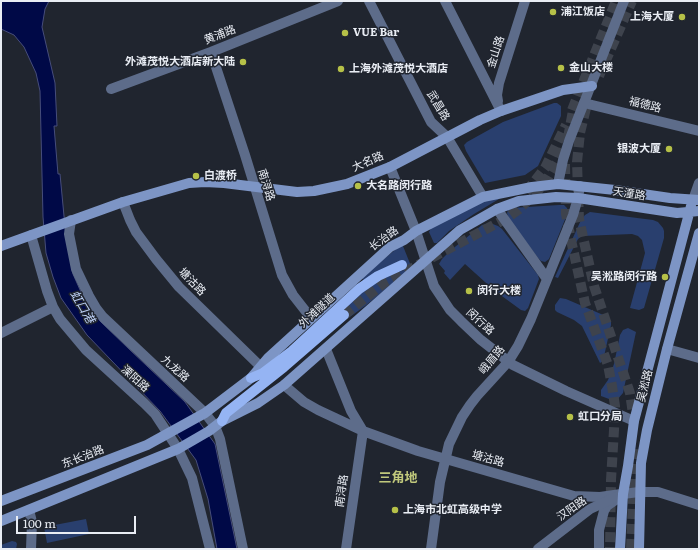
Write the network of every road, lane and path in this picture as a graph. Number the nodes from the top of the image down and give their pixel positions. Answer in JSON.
{"nodes":[{"id":1,"x":338,"y":1,"type":"edge"},
{"id":2,"x":369,"y":1,"type":"edge"},
{"id":3,"x":445,"y":1,"type":"edge"},
{"id":4,"x":525,"y":1,"type":"edge"},
{"id":5,"x":624,"y":1,"type":"edge"},
{"id":6,"x":211,"y":52,"type":"junction"},
{"id":7,"x":592,"y":86,"type":"junction"},
{"id":8,"x":111,"y":89,"type":"dead end"},
{"id":9,"x":584,"y":103,"type":"junction"},
{"id":10,"x":501,"y":111,"type":"junction"},
{"id":11,"x":699,"y":131,"type":"edge"},
{"id":12,"x":447,"y":137,"type":"junction"},
{"id":13,"x":390,"y":167,"type":"junction"},
{"id":14,"x":699,"y":183,"type":"edge"},
{"id":15,"x":558,"y":184,"type":"junction"},
{"id":16,"x":580,"y":186,"type":"junction"},
{"id":17,"x":254,"y":187,"type":"junction"},
{"id":18,"x":483,"y":197,"type":"junction"},
{"id":19,"x":556,"y":197,"type":"junction"},
{"id":20,"x":578,"y":198,"type":"junction"},
{"id":21,"x":696,"y":200,"type":"edge"},
{"id":22,"x":123,"y":202,"type":"junction"},
{"id":23,"x":497,"y":209,"type":"junction"},
{"id":24,"x":694,"y":211,"type":"edge"},
{"id":25,"x":63,"y":223,"type":"junction"},
{"id":26,"x":416,"y":231,"type":"junction"},
{"id":27,"x":699,"y":234,"type":"edge"},
{"id":28,"x":31,"y":235,"type":"junction"},
{"id":29,"x":1,"y":246,"type":"edge"},
{"id":30,"x":426,"y":261,"type":"junction"},
{"id":31,"x":402,"y":265,"type":"dead end"},
{"id":32,"x":547,"y":279,"type":"junction"},
{"id":33,"x":53,"y":308,"type":"junction"},
{"id":34,"x":344,"y":316,"type":"tunnel mouth"},
{"id":35,"x":310,"y":318,"type":"junction"},
{"id":36,"x":1,"y":333,"type":"edge"},
{"id":37,"x":326,"y":349,"type":"junction"},
{"id":38,"x":667,"y":349,"type":"junction"},
{"id":39,"x":699,"y":358,"type":"edge"},
{"id":40,"x":508,"y":362,"type":"junction"},
{"id":41,"x":260,"y":366,"type":"junction"},
{"id":42,"x":251,"y":378,"type":"junction"},
{"id":43,"x":284,"y":385,"type":"junction"},
{"id":44,"x":201,"y":415,"type":"junction"},
{"id":45,"x":634,"y":421,"type":"junction"},
{"id":46,"x":215,"y":426,"type":"junction"},
{"id":47,"x":363,"y":431,"type":"junction"},
{"id":48,"x":170,"y":433,"type":"junction"},
{"id":49,"x":180,"y":448,"type":"junction"},
{"id":50,"x":445,"y":459,"type":"junction"},
{"id":51,"x":639,"y":492,"type":"junction"},
{"id":52,"x":623,"y":494,"type":"junction"},
{"id":53,"x":1,"y":501,"type":"edge"},
{"id":54,"x":699,"y":505,"type":"edge"},
{"id":55,"x":29,"y":510,"type":"junction"},
{"id":56,"x":1,"y":521,"type":"edge"},
{"id":57,"x":31,"y":549,"type":"edge"},
{"id":58,"x":210,"y":549,"type":"edge"},
{"id":59,"x":243,"y":549,"type":"edge"},
{"id":60,"x":346,"y":549,"type":"edge"},
{"id":61,"x":431,"y":549,"type":"edge"},
{"id":62,"x":538,"y":549,"type":"edge"},
{"id":63,"x":599,"y":549,"type":"edge"},
{"id":64,"x":620,"y":549,"type":"edge"},
{"id":65,"x":639,"y":549,"type":"edge"}],
"edges":[{"from":1,"to":6,"type":"street","name":"黄浦路"},
{"from":2,"to":12,"type":"street","name":"武昌路"},
{"from":3,"to":10,"type":"street"},
{"from":4,"to":10,"type":"street","name":"金山路"},
{"from":5,"to":7,"type":"street"},
{"from":6,"to":8,"type":"street","name":"黄浦路"},
{"from":6,"to":17,"type":"street","name":"南浔路"},
{"from":7,"to":9,"type":"street"},
{"from":7,"to":10,"type":"main road","name":"大名路"},
{"from":9,"to":11,"type":"street","name":"福德路"},
{"from":9,"to":15,"type":"street"},
{"from":10,"to":12,"type":"main road","name":"大名路"},
{"from":12,"to":13,"type":"main road","name":"大名路"},
{"from":12,"to":18,"type":"street","name":"武昌路"},
{"from":13,"to":17,"type":"main road","name":"大名路"},
{"from":13,"to":26,"type":"street","name":"闵行路"},
{"from":14,"to":21,"type":"street","name":"吴淞路"},
{"from":15,"to":16,"type":"main road","name":"天潼路"},
{"from":15,"to":18,"type":"main road","name":"长治路"},
{"from":15,"to":19,"type":"main road"},
{"from":16,"to":20,"type":"street","name":"峨眉路"},
{"from":16,"to":21,"type":"main road","name":"天潼路"},
{"from":17,"to":22,"type":"main road","name":"大名路"},
{"from":17,"to":35,"type":"street","name":"南浔路"},
{"from":18,"to":26,"type":"main road","name":"长治路"},
{"from":19,"to":20,"type":"main road","name":"天潼路"},
{"from":19,"to":23,"type":"main road"},
{"from":20,"to":24,"type":"main road","name":"天潼路"},
{"from":20,"to":32,"type":"street","name":"峨眉路"},
{"from":21,"to":24,"type":"main road","name":"吴淞路"},
{"from":22,"to":25,"type":"main road","name":"大名路"},
{"from":22,"to":41,"type":"street","name":"塘沽路"},
{"from":23,"to":30,"type":"main road"},
{"from":23,"to":32,"type":"street"},
{"from":24,"to":45,"type":"main road","name":"吴淞路"},
{"from":25,"to":28,"type":"main road","name":"大名路"},
{"from":25,"to":44,"type":"street","name":"九龙路"},
{"from":26,"to":30,"type":"street","name":"闵行路"},
{"from":26,"to":35,"type":"main road","name":"长治路"},
{"from":27,"to":38,"type":"main road","name":"吴淞路"},
{"from":28,"to":29,"type":"main road","name":"大名路"},
{"from":28,"to":33,"type":"street","name":"溧阳路"},
{"from":30,"to":37,"type":"main road"},
{"from":30,"to":40,"type":"street","name":"闵行路"},
{"from":31,"to":42,"type":"main road","name":"外滩隧道"},
{"from":32,"to":40,"type":"street","name":"峨眉路"},
{"from":33,"to":36,"type":"street"},
{"from":33,"to":48,"type":"street","name":"溧阳路"},
{"from":34,"to":46,"type":"main road","name":"外滩隧道"},
{"from":35,"to":41,"type":"main road","name":"长治路"},
{"from":37,"to":43,"type":"main road"},
{"from":37,"to":47,"type":"street"},
{"from":38,"to":39,"type":"street"},
{"from":38,"to":51,"type":"main road","name":"吴淞路"},
{"from":40,"to":45,"type":"street","name":"闵行路"},
{"from":40,"to":50,"type":"street","name":"峨眉路"},
{"from":41,"to":42,"type":"main road","name":"长治路"},
{"from":42,"to":44,"type":"main road","name":"长治路"},
{"from":43,"to":46,"type":"main road"},
{"from":43,"to":47,"type":"street","name":"塘沽路"},
{"from":44,"to":46,"type":"street","name":"九龙路"},
{"from":44,"to":48,"type":"main road","name":"长治路"},
{"from":45,"to":52,"type":"main road","name":"吴淞路"},
{"from":46,"to":49,"type":"main road"},
{"from":46,"to":59,"type":"street","name":"九龙路"},
{"from":47,"to":50,"type":"street","name":"塘沽路"},
{"from":47,"to":60,"type":"street","name":"南浔路"},
{"from":48,"to":49,"type":"street","name":"溧阳路"},
{"from":48,"to":53,"type":"main road","name":"东长治路"},
{"from":49,"to":55,"type":"main road"},
{"from":49,"to":58,"type":"street","name":"溧阳路"},
{"from":50,"to":52,"type":"street","name":"塘沽路"},
{"from":50,"to":61,"type":"street","name":"峨眉路"},
{"from":51,"to":52,"type":"street","name":"塘沽路"},
{"from":51,"to":54,"type":"street","name":"塘沽路"},
{"from":51,"to":65,"type":"main road","name":"吴淞路"},
{"from":52,"to":62,"type":"street","name":"汉阳路"},
{"from":52,"to":63,"type":"street"},
{"from":52,"to":64,"type":"main road","name":"吴淞路"},
{"from":55,"to":56,"type":"main road"},
{"from":55,"to":57,"type":"street"}]}
